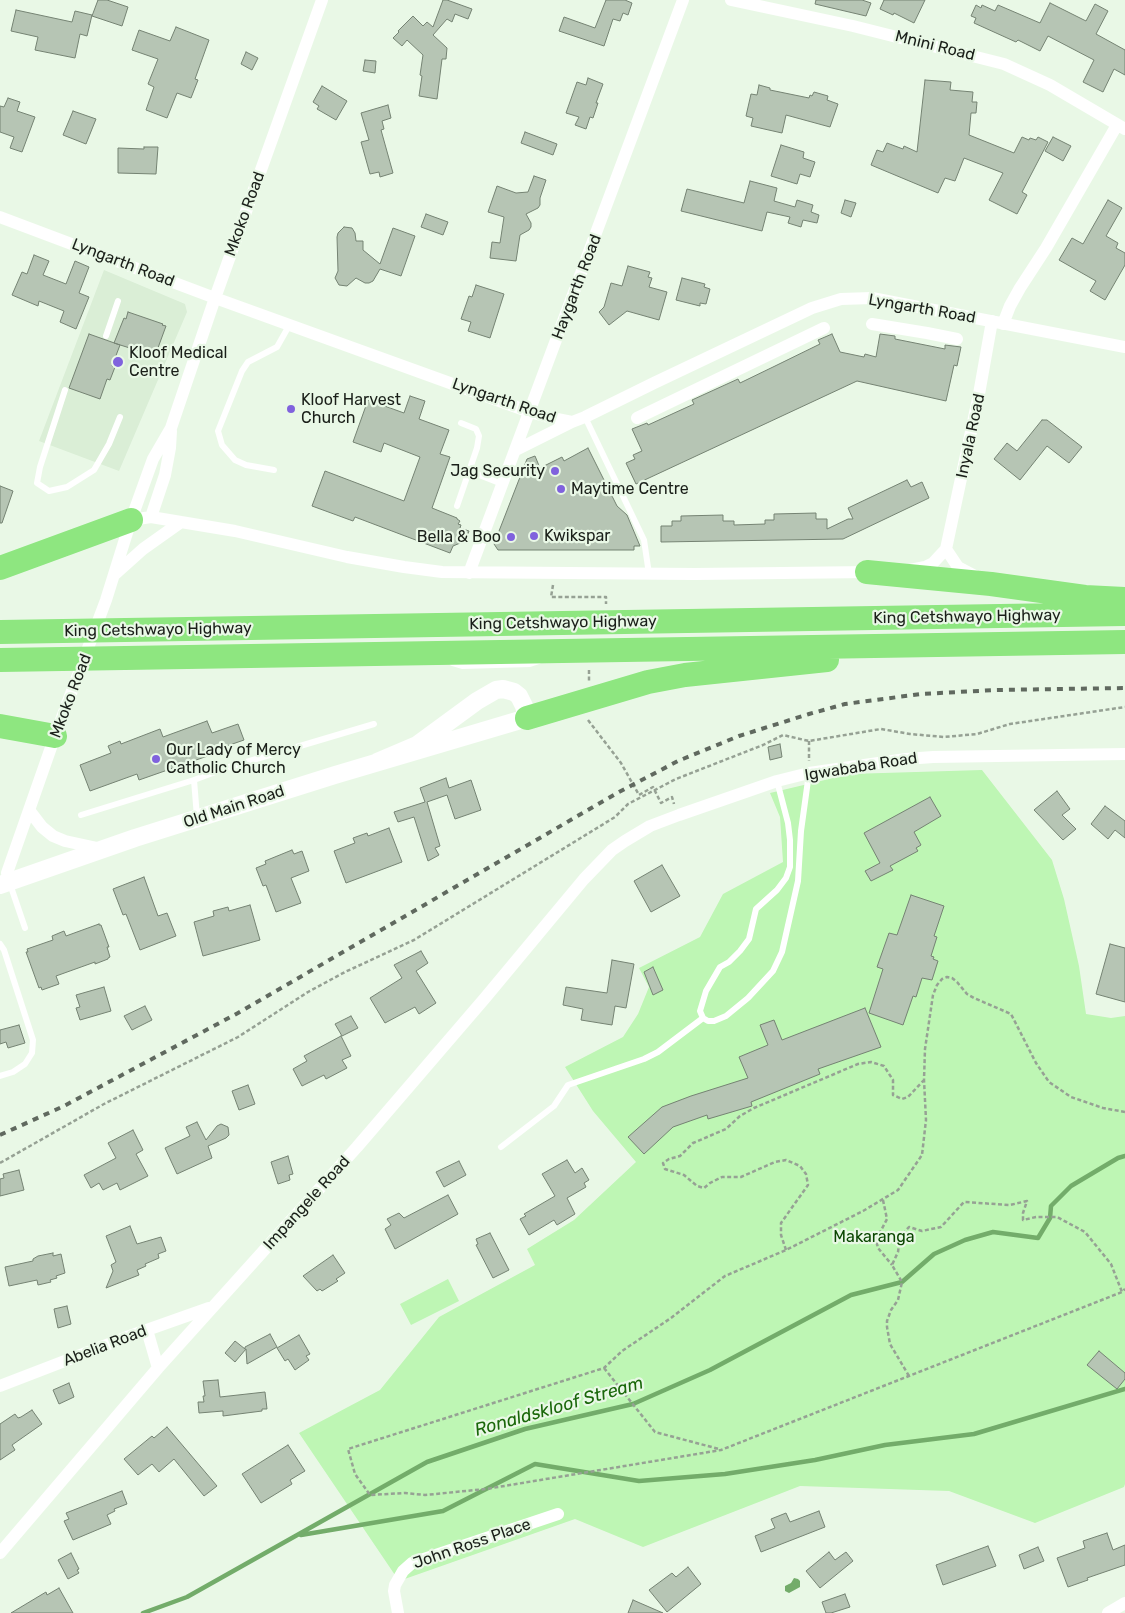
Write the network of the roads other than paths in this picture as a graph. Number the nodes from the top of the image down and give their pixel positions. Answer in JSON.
{"nodes":[{"id":1,"x":322,"y":0,"type":"edge"},
{"id":2,"x":683,"y":0,"type":"edge"},
{"id":3,"x":731,"y":0,"type":"edge"},
{"id":4,"x":1121,"y":127,"type":"edge"},
{"id":5,"x":0,"y":217,"type":"edge"},
{"id":6,"x":215,"y":298,"type":"junction"},
{"id":7,"x":118,"y":301,"type":"dead end"},
{"id":8,"x":932,"y":310,"type":"junction"},
{"id":9,"x":998,"y":323,"type":"junction"},
{"id":10,"x":290,"y":324,"type":"junction"},
{"id":11,"x":872,"y":324,"type":"dead end"},
{"id":12,"x":772,"y":327,"type":"junction"},
{"id":13,"x":824,"y":328,"type":"dead end"},
{"id":14,"x":927,"y":333,"type":"junction"},
{"id":15,"x":106,"y":336,"type":"dead end"},
{"id":16,"x":957,"y":339,"type":"dead end"},
{"id":17,"x":1125,"y":347,"type":"edge"},
{"id":18,"x":782,"y":348,"type":"junction"},
{"id":19,"x":65,"y":390,"type":"dead end"},
{"id":20,"x":530,"y":412,"type":"junction"},
{"id":21,"x":120,"y":417,"type":"dead end"},
{"id":22,"x":585,"y":417,"type":"junction"},
{"id":23,"x":637,"y":418,"type":"dead end"},
{"id":24,"x":572,"y":422,"type":"junction"},
{"id":25,"x":461,"y":423,"type":"dead end"},
{"id":26,"x":171,"y":428,"type":"junction"},
{"id":27,"x":516,"y":450,"type":"junction"},
{"id":28,"x":274,"y":470,"type":"dead end"},
{"id":29,"x":469,"y":471,"type":"junction"},
{"id":30,"x":502,"y":484,"type":"junction"},
{"id":31,"x":457,"y":506,"type":"dead end"},
{"id":32,"x":141,"y":518,"type":"junction"},
{"id":33,"x":181,"y":522,"type":"junction"},
{"id":34,"x":946,"y":549,"type":"junction"},
{"id":35,"x":0,"y":568,"type":"edge"},
{"id":36,"x":867,"y":572,"type":"junction"},
{"id":37,"x":469,"y":573,"type":"junction"},
{"id":38,"x":649,"y":574,"type":"junction"},
{"id":39,"x":114,"y":575,"type":"junction"},
{"id":40,"x":991,"y":584,"type":"junction"},
{"id":41,"x":1125,"y":599,"type":"edge"},
{"id":42,"x":1125,"y":614,"type":"edge"},
{"id":43,"x":0,"y":632,"type":"edge"},
{"id":44,"x":1125,"y":642,"type":"edge"},
{"id":45,"x":1006,"y":643,"type":"junction"},
{"id":46,"x":0,"y":660,"type":"edge"},
{"id":47,"x":527,"y":718,"type":"junction"},
{"id":48,"x":374,"y":724,"type":"dead end"},
{"id":49,"x":0,"y":726,"type":"edge"},
{"id":50,"x":55,"y":736,"type":"junction"},
{"id":51,"x":1125,"y":754,"type":"edge"},
{"id":52,"x":377,"y":762,"type":"junction"},
{"id":53,"x":809,"y":773,"type":"junction"},
{"id":54,"x":194,"y":780,"type":"junction"},
{"id":55,"x":778,"y":781,"type":"junction"},
{"id":56,"x":29,"y":810,"type":"junction"},
{"id":57,"x":81,"y":815,"type":"dead end"},
{"id":58,"x":198,"y":819,"type":"junction"},
{"id":59,"x":102,"y":849,"type":"junction"},
{"id":60,"x":612,"y":850,"type":"joint"},
{"id":61,"x":790,"y":867,"type":"junction"},
{"id":62,"x":799,"y":868,"type":"junction"},
{"id":63,"x":5,"y":883,"type":"edge"},
{"id":64,"x":25,"y":928,"type":"dead end"},
{"id":65,"x":0,"y":944,"type":"edge"},
{"id":66,"x":703,"y":1018,"type":"junction"},
{"id":67,"x":0,"y":1076,"type":"edge"},
{"id":68,"x":501,"y":1147,"type":"dead end"},
{"id":69,"x":212,"y":1307,"type":"junction"},
{"id":70,"x":147,"y":1330,"type":"junction"},
{"id":71,"x":158,"y":1368,"type":"junction"},
{"id":72,"x":0,"y":1386,"type":"edge"},
{"id":73,"x":558,"y":1514,"type":"dead end"},
{"id":74,"x":0,"y":1553,"type":"edge"},
{"id":75,"x":1125,"y":1603,"type":"edge"},
{"id":76,"x":398,"y":1613,"type":"edge"},
{"id":77,"x":1108,"y":1613,"type":"edge"}],
"edges":[{"from":1,"to":6,"type":"street","name":"Mkoko Road"},
{"from":2,"to":20,"type":"street","name":"Haygarth Road"},
{"from":3,"to":4,"type":"street","name":"Mnini Road"},
{"from":4,"to":9,"type":"street","name":"Inyala Road"},
{"from":5,"to":6,"type":"street","name":"Lyngarth Road"},
{"from":6,"to":10,"type":"street","name":"Lyngarth Road"},
{"from":6,"to":26,"type":"street","name":"Mkoko Road"},
{"from":7,"to":15,"type":"lane"},
{"from":8,"to":9,"type":"street","name":"Lyngarth Road"},
{"from":8,"to":12,"type":"street","name":"Lyngarth Road"},
{"from":8,"to":14,"type":"street"},
{"from":9,"to":17,"type":"street","name":"Lyngarth Road"},
{"from":9,"to":34,"type":"street","name":"Inyala Road"},
{"from":10,"to":20,"type":"street","name":"Lyngarth Road"},
{"from":10,"to":28,"type":"lane"},
{"from":11,"to":14,"type":"street"},
{"from":12,"to":18,"type":"street"},
{"from":12,"to":22,"type":"street","name":"Lyngarth Road"},
{"from":13,"to":18,"type":"street"},
{"from":14,"to":16,"type":"street"},
{"from":18,"to":23,"type":"street"},
{"from":19,"to":21,"type":"lane"},
{"from":20,"to":24,"type":"street","name":"Lyngarth Road"},
{"from":20,"to":27,"type":"street","name":"Haygarth Road"},
{"from":22,"to":24,"type":"street","name":"Lyngarth Road"},
{"from":22,"to":38,"type":"lane"},
{"from":24,"to":27,"type":"street"},
{"from":25,"to":29,"type":"lane"},
{"from":26,"to":32,"type":"street","name":"Mkoko Road"},
{"from":26,"to":32,"type":"street","name":"Mkoko Road"},
{"from":27,"to":30,"type":"street","name":"Haygarth Road"},
{"from":29,"to":30,"type":"lane"},
{"from":29,"to":31,"type":"lane"},
{"from":30,"to":37,"type":"street","name":"Haygarth Road"},
{"from":32,"to":33,"type":"street"},
{"from":32,"to":35,"type":"highway"},
{"from":32,"to":39,"type":"street","name":"Mkoko Road"},
{"from":33,"to":37,"type":"street"},
{"from":33,"to":39,"type":"street"},
{"from":34,"to":36,"type":"street"},
{"from":34,"to":40,"type":"street"},
{"from":36,"to":38,"type":"street"},
{"from":36,"to":40,"type":"highway"},
{"from":37,"to":38,"type":"street"},
{"from":39,"to":50,"type":"street","name":"Mkoko Road"},
{"from":40,"to":41,"type":"highway"},
{"from":42,"to":43,"type":"highway","name":"King Cetshwayo Highway"},
{"from":44,"to":45,"type":"highway","name":"King Cetshwayo Highway"},
{"from":45,"to":46,"type":"highway","name":"King Cetshwayo Highway"},
{"from":45,"to":47,"type":"highway"},
{"from":47,"to":52,"type":"street","name":"Old Main Road"},
{"from":47,"to":52,"type":"street"},
{"from":48,"to":54,"type":"lane"},
{"from":49,"to":50,"type":"highway"},
{"from":50,"to":56,"type":"street","name":"Mkoko Road"},
{"from":51,"to":53,"type":"street","name":"Igwababa Road"},
{"from":52,"to":58,"type":"street","name":"Old Main Road"},
{"from":53,"to":55,"type":"street","name":"Igwababa Road"},
{"from":53,"to":62,"type":"lane"},
{"from":54,"to":57,"type":"lane"},
{"from":54,"to":58,"type":"lane"},
{"from":55,"to":60,"type":"street","name":"Igwababa Road"},
{"from":55,"to":61,"type":"lane"},
{"from":56,"to":59,"type":"street"},
{"from":56,"to":63,"type":"street","name":"Mkoko Road"},
{"from":58,"to":59,"type":"street","name":"Old Main Road"},
{"from":59,"to":63,"type":"street","name":"Old Main Road"},
{"from":60,"to":69,"type":"street","name":"Impangele Road"},
{"from":61,"to":62,"type":"lane"},
{"from":61,"to":66,"type":"lane"},
{"from":62,"to":66,"type":"lane"},
{"from":63,"to":64,"type":"lane"},
{"from":65,"to":67,"type":"lane"},
{"from":66,"to":68,"type":"lane"},
{"from":69,"to":70,"type":"street","name":"Abelia Road"},
{"from":69,"to":71,"type":"street","name":"Impangele Road"},
{"from":70,"to":71,"type":"street"},
{"from":70,"to":72,"type":"street","name":"Abelia Road"},
{"from":71,"to":74,"type":"street","name":"Impangele Road"},
{"from":73,"to":76,"type":"street","name":"John Ross Place"},
{"from":75,"to":77,"type":"street"}]}
